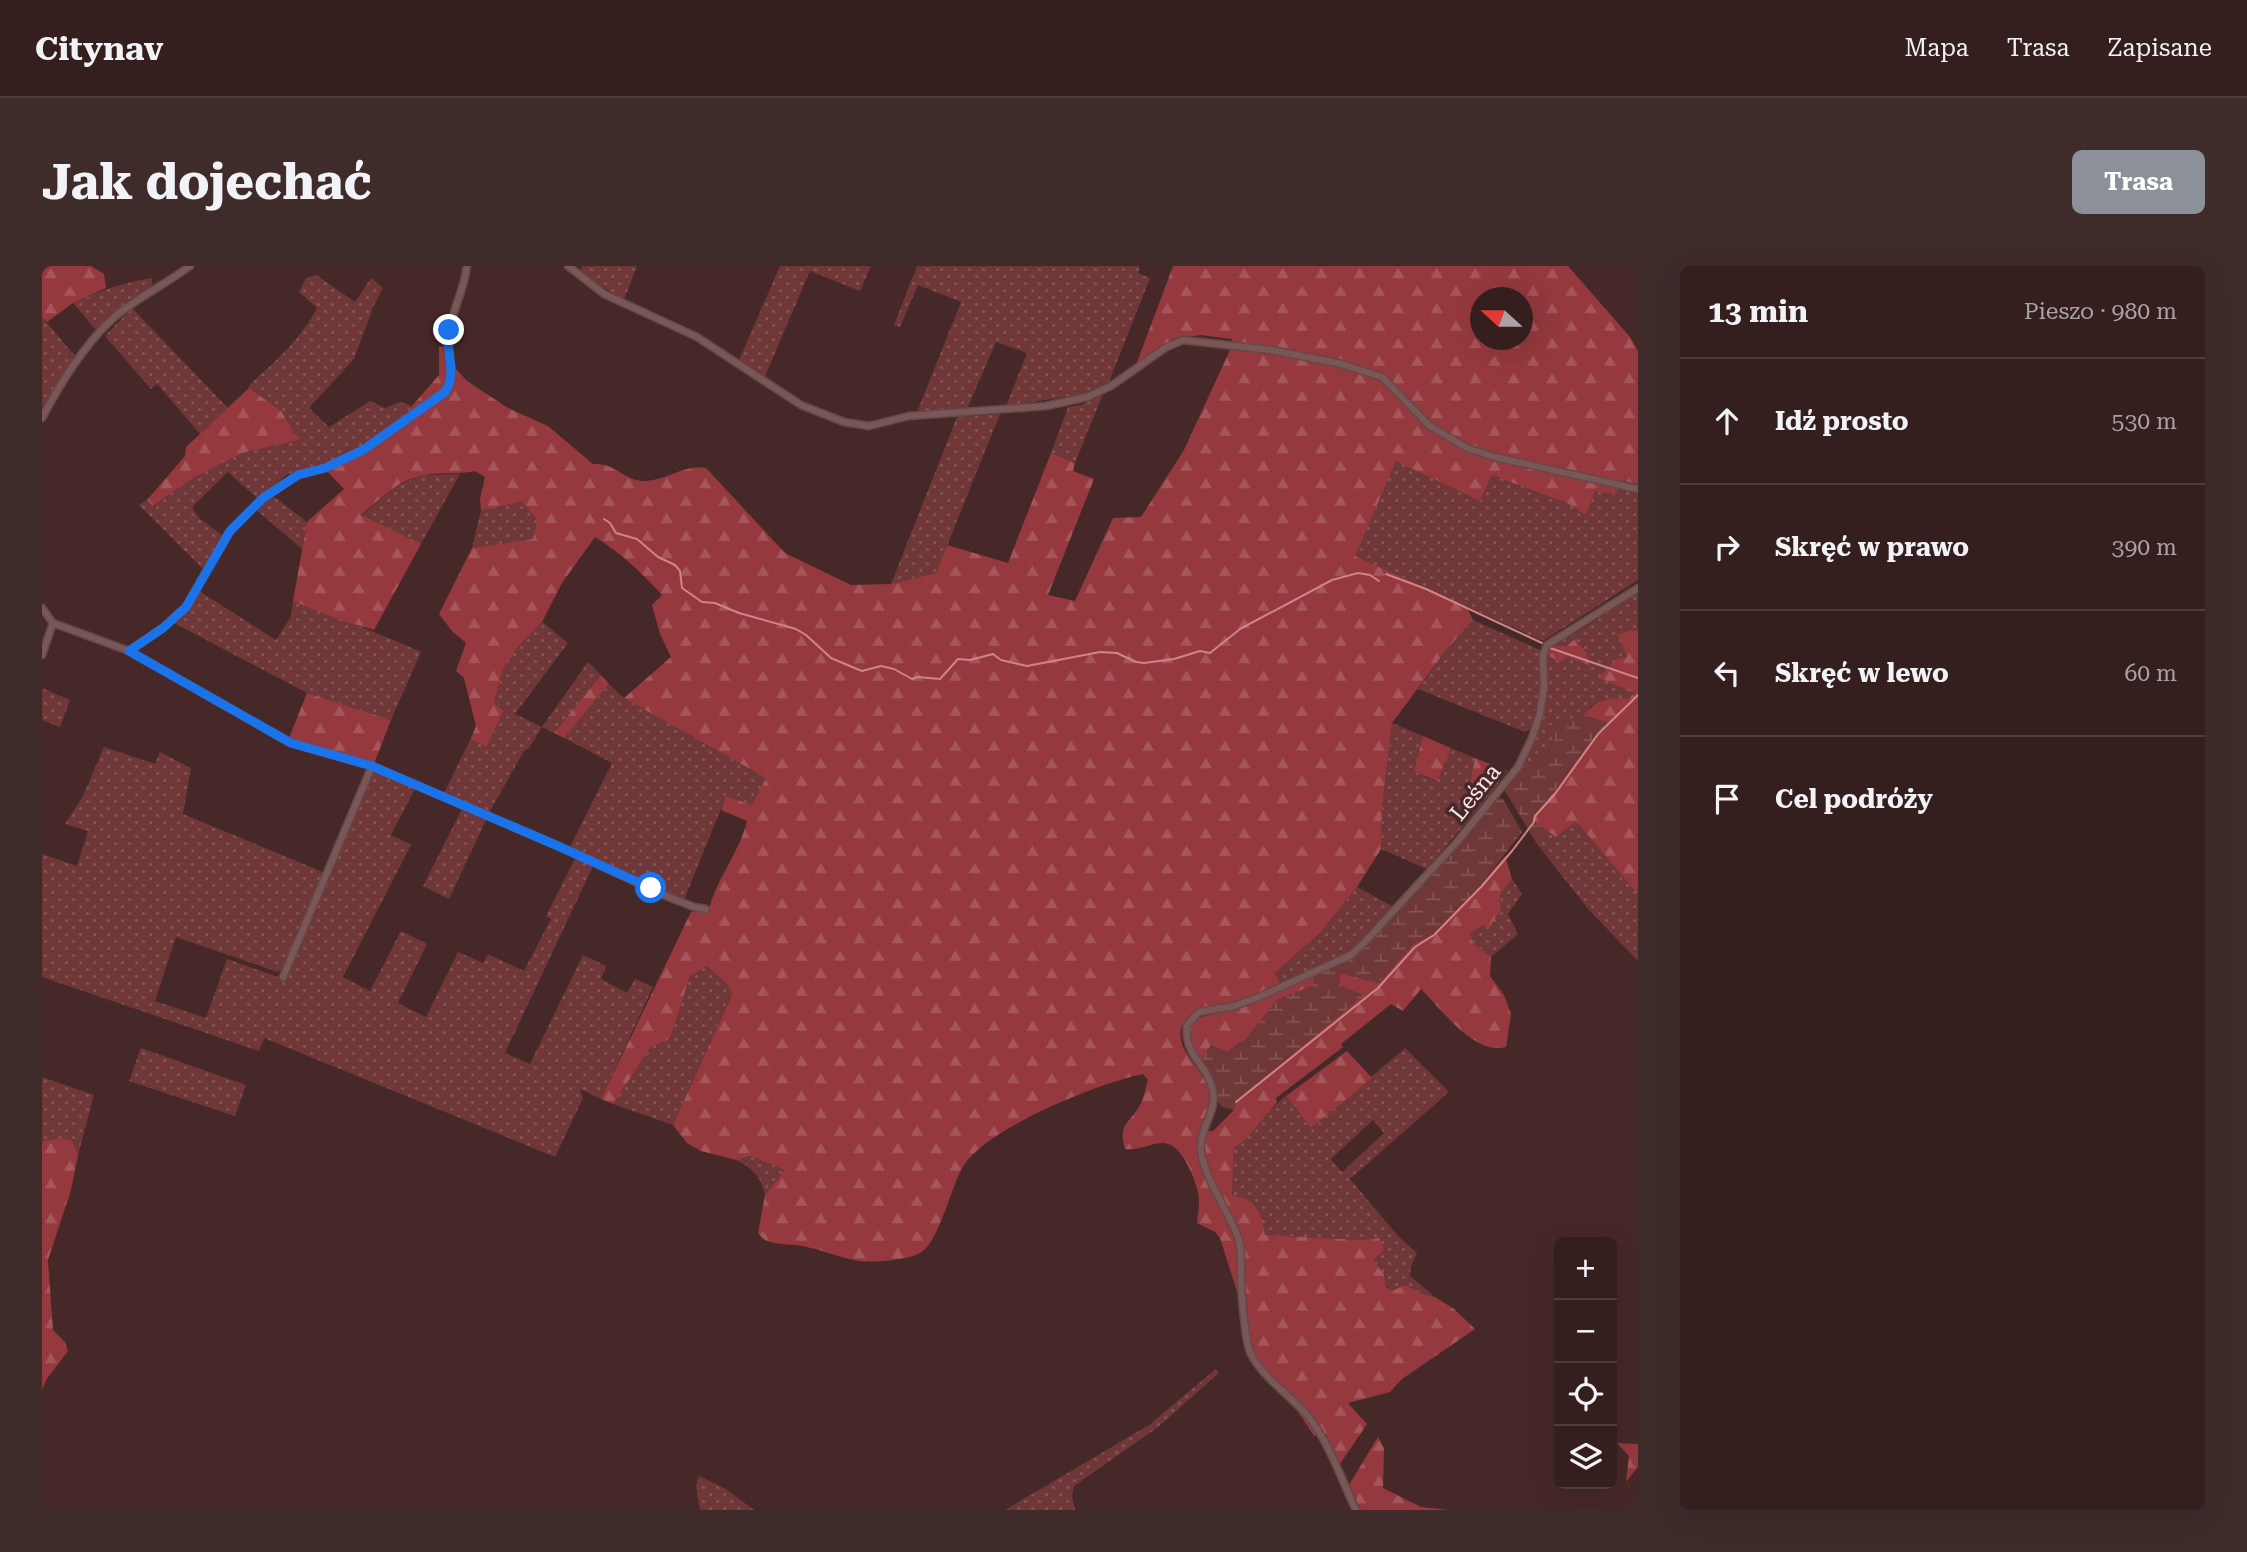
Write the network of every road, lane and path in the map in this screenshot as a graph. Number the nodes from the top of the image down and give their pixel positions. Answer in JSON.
{"nodes":[{"id":1,"x":190,"y":266,"type":"edge"},
{"id":2,"x":467,"y":266,"type":"edge"},
{"id":3,"x":568,"y":266,"type":"edge"},
{"id":4,"x":42,"y":418,"type":"edge"},
{"id":5,"x":1638,"y":489,"type":"edge"},
{"id":6,"x":1638,"y":588,"type":"edge"},
{"id":7,"x":42,"y":608,"type":"edge"},
{"id":8,"x":53,"y":623,"type":"junction"},
{"id":9,"x":129,"y":651,"type":"junction"},
{"id":10,"x":42,"y":655,"type":"edge"},
{"id":11,"x":372,"y":766,"type":"junction"},
{"id":12,"x":706,"y":909,"type":"dead end"},
{"id":13,"x":283,"y":976,"type":"dead end"},
{"id":14,"x":1356,"y":1510,"type":"edge"}],
"edges":[{"from":1,"to":4,"type":"street"},
{"from":2,"to":9,"type":"street"},
{"from":3,"to":5,"type":"street"},
{"from":6,"to":14,"type":"street","name":"Leśna"},
{"from":7,"to":8,"type":"street"},
{"from":8,"to":9,"type":"street"},
{"from":8,"to":10,"type":"street"},
{"from":9,"to":11,"type":"street"},
{"from":11,"to":12,"type":"street"},
{"from":11,"to":13,"type":"street"}]}
